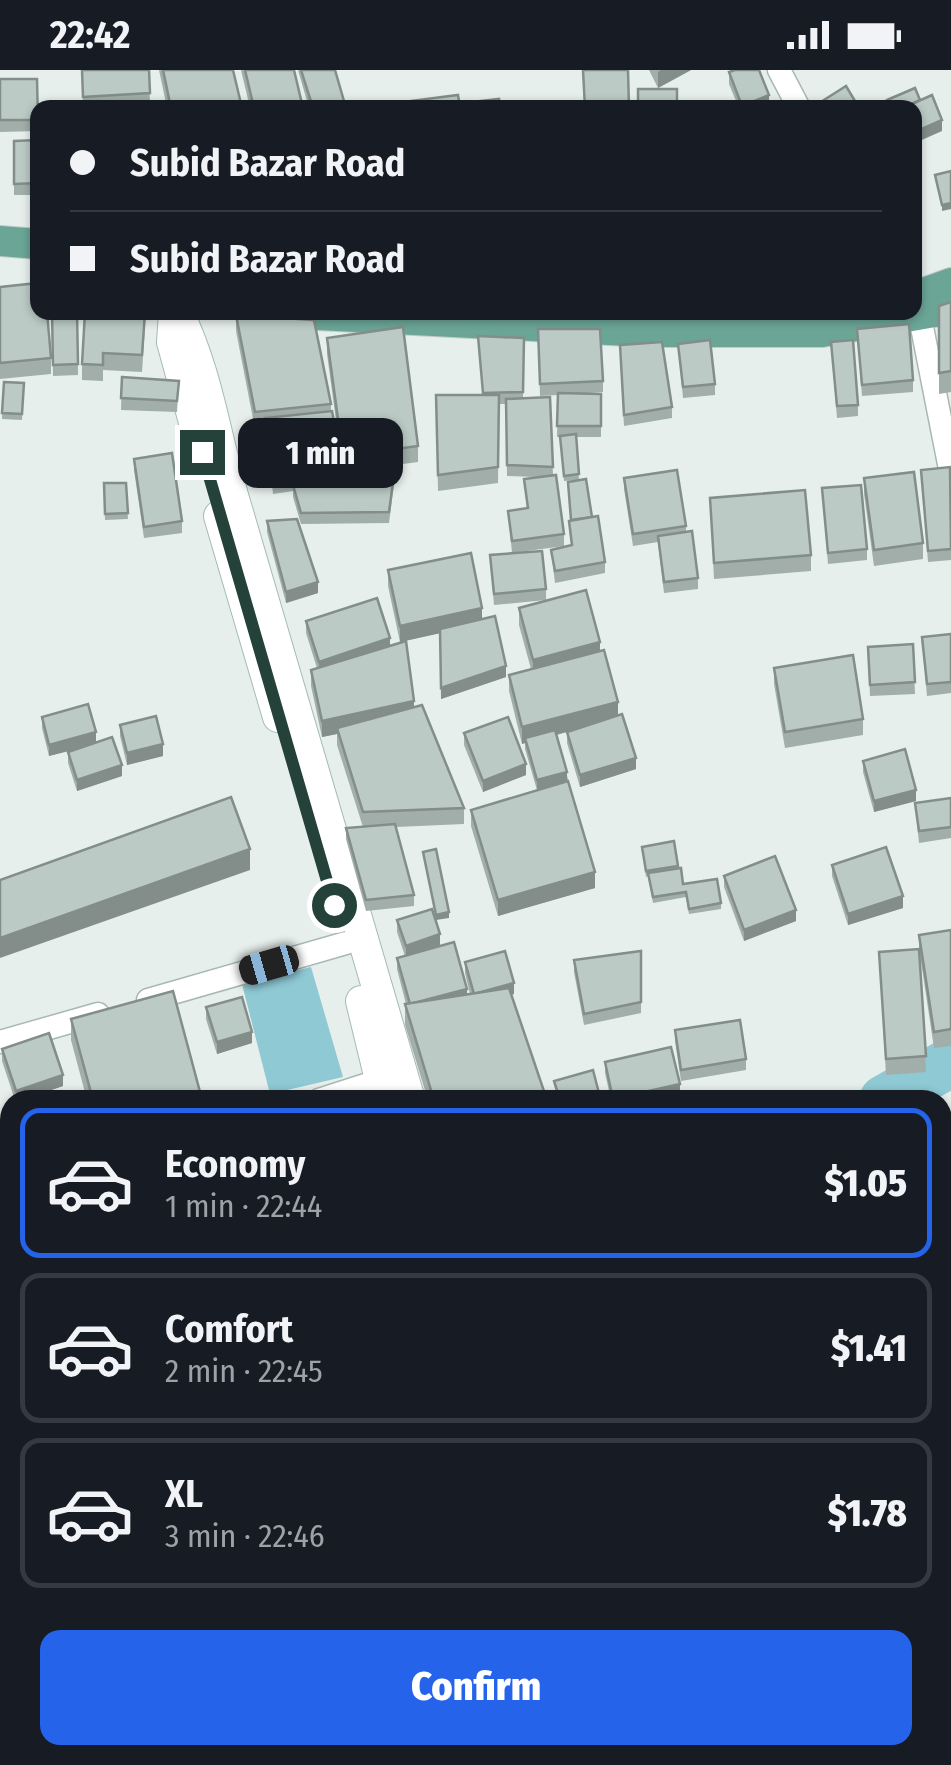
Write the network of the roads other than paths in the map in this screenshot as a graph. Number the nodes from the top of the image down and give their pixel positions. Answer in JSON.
{"nodes":[{"id":1,"x":778,"y":70,"type":"edge"},
{"id":2,"x":795,"y":100,"type":"edge"},
{"id":3,"x":0,"y":241,"type":"edge"},
{"id":4,"x":30,"y":243,"type":"edge"},
{"id":5,"x":951,"y":283,"type":"edge"},
{"id":6,"x":922,"y":303,"type":"edge"},
{"id":7,"x":922,"y":306,"type":"edge"},
{"id":8,"x":951,"y":309,"type":"edge"},
{"id":9,"x":175,"y":320,"type":"edge"},
{"id":10,"x":180,"y":320,"type":"edge"},
{"id":11,"x":415,"y":320,"type":"edge"},
{"id":12,"x":866,"y":320,"type":"edge"},
{"id":13,"x":921,"y":320,"type":"edge"},
{"id":14,"x":951,"y":474,"type":"edge"},
{"id":15,"x":346,"y":944,"type":"junction"},
{"id":16,"x":0,"y":1042,"type":"edge"},
{"id":17,"x":383,"y":1090,"type":"edge"},
{"id":18,"x":407,"y":1090,"type":"edge"}],
"edges":[{"from":1,"to":2,"type":"street"},
{"from":3,"to":4,"type":"main road"},
{"from":5,"to":6,"type":"main road"},
{"from":7,"to":8,"type":"main road"},
{"from":9,"to":15,"type":"main road"},
{"from":10,"to":18,"type":"main road"},
{"from":11,"to":12,"type":"main road"},
{"from":13,"to":14,"type":"street"},
{"from":15,"to":16,"type":"street"},
{"from":15,"to":17,"type":"main road"}]}
